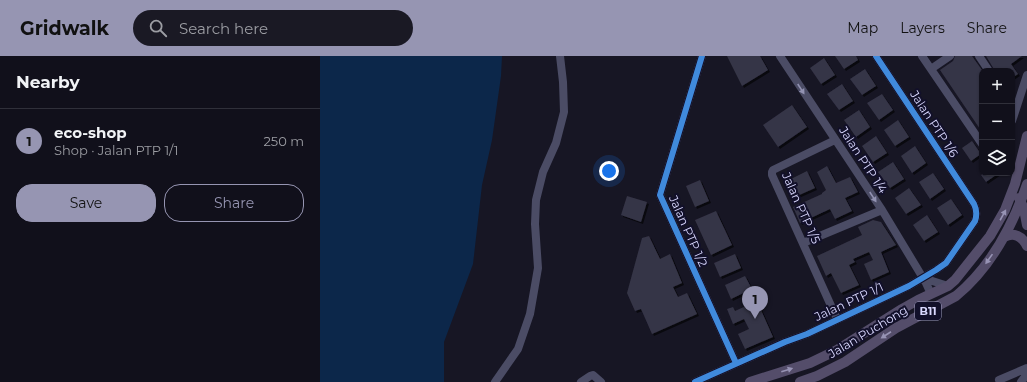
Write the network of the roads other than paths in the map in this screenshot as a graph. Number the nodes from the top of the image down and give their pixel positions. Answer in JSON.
{"nodes":[{"id":1,"x":560,"y":56,"type":"edge"},
{"id":2,"x":702,"y":56,"type":"edge"},
{"id":3,"x":780,"y":56,"type":"edge"},
{"id":4,"x":876,"y":56,"type":"edge"},
{"id":5,"x":922,"y":56,"type":"edge"},
{"id":6,"x":950,"y":56,"type":"edge"},
{"id":7,"x":979,"y":56,"type":"edge"},
{"id":8,"x":987,"y":68,"type":"edge"},
{"id":9,"x":931,"y":69,"type":"junction"},
{"id":10,"x":1027,"y":76,"type":"edge"},
{"id":11,"x":1015,"y":105,"type":"edge"},
{"id":12,"x":1027,"y":136,"type":"edge"},
{"id":13,"x":835,"y":140,"type":"junction"},
{"id":14,"x":979,"y":140,"type":"edge"},
{"id":15,"x":1027,"y":184,"type":"edge"},
{"id":16,"x":1014,"y":186,"type":"junction"},
{"id":17,"x":1023,"y":198,"type":"edge"},
{"id":18,"x":974,"y":204,"type":"joint"},
{"id":19,"x":882,"y":210,"type":"junction"},
{"id":20,"x":1027,"y":225,"type":"edge"},
{"id":21,"x":1004,"y":237,"type":"junction"},
{"id":22,"x":803,"y":244,"type":"junction"},
{"id":23,"x":1027,"y":246,"type":"edge"},
{"id":24,"x":923,"y":278,"type":"junction"},
{"id":25,"x":948,"y":286,"type":"junction"},
{"id":26,"x":931,"y":294,"type":"junction"},
{"id":27,"x":928,"y":311,"type":"junction"},
{"id":28,"x":838,"y":319,"type":"junction"},
{"id":29,"x":736,"y":364,"type":"junction"},
{"id":30,"x":1027,"y":368,"type":"edge"},
{"id":31,"x":1027,"y":374,"type":"edge"},
{"id":32,"x":999,"y":380,"type":"dead end"},
{"id":33,"x":495,"y":382,"type":"edge"},
{"id":34,"x":581,"y":382,"type":"edge"},
{"id":35,"x":600,"y":382,"type":"edge"},
{"id":36,"x":695,"y":382,"type":"edge"},
{"id":37,"x":750,"y":382,"type":"edge"},
{"id":38,"x":800,"y":382,"type":"edge"},
{"id":39,"x":1021,"y":382,"type":"edge"}],
"edges":[{"from":1,"to":33,"type":"street"},
{"from":2,"to":29,"type":"street","name":"Jalan PTP 1/2"},
{"from":3,"to":13,"type":"street","name":"Jalan PTP 1/4","one_way":true},
{"from":4,"to":18,"type":"street","name":"Jalan PTP 1/6"},
{"from":5,"to":9,"type":"street"},
{"from":6,"to":9,"type":"street"},
{"from":7,"to":8,"type":"street"},
{"from":9,"to":14,"type":"street"},
{"from":10,"to":11,"type":"street"},
{"from":12,"to":16,"type":"main road","name":"Jalan Puchong","number":"B11"},
{"from":13,"to":19,"type":"street","name":"Jalan PTP 1/4","one_way":true},
{"from":13,"to":22,"type":"street","name":"Jalan PTP 1/5"},
{"from":15,"to":17,"type":"main road","name":"Jalan Puchong","number":"B11"},
{"from":16,"to":17,"type":"main road"},
{"from":25,"to":16,"type":"main road","name":"Jalan Puchong","number":"B11","one_way":true},
{"from":17,"to":20,"type":"main road"},
{"from":17,"to":21,"type":"main road","name":"Jalan Puchong","number":"B11"},
{"from":18,"to":24,"type":"street","name":"Jalan PTP 1/1"},
{"from":19,"to":22,"type":"street"},
{"from":19,"to":24,"type":"street","name":"Jalan PTP 1/4"},
{"from":21,"to":23,"type":"main road"},
{"from":21,"to":27,"type":"main road","name":"Jalan Puchong","number":"B11","one_way":true},
{"from":22,"to":28,"type":"street","name":"Jalan PTP 1/5"},
{"from":24,"to":25,"type":"street"},
{"from":24,"to":26,"type":"street","name":"Jalan PTP 1/4"},
{"from":24,"to":28,"type":"street","name":"Jalan PTP 1/1"},
{"from":25,"to":26,"type":"main road","name":"Jalan Puchong","number":"B11"},
{"from":26,"to":27,"type":"main road"},
{"from":37,"to":26,"type":"main road","name":"Jalan Puchong","number":"B11","one_way":true},
{"from":27,"to":38,"type":"main road","name":"Jalan Puchong","number":"B11","one_way":true},
{"from":28,"to":29,"type":"street","name":"Jalan PTP 1/1"},
{"from":29,"to":36,"type":"street","name":"Jalan PTP 1/1"},
{"from":30,"to":32,"type":"street"},
{"from":31,"to":39,"type":"street"},
{"from":34,"to":35,"type":"street"}]}
